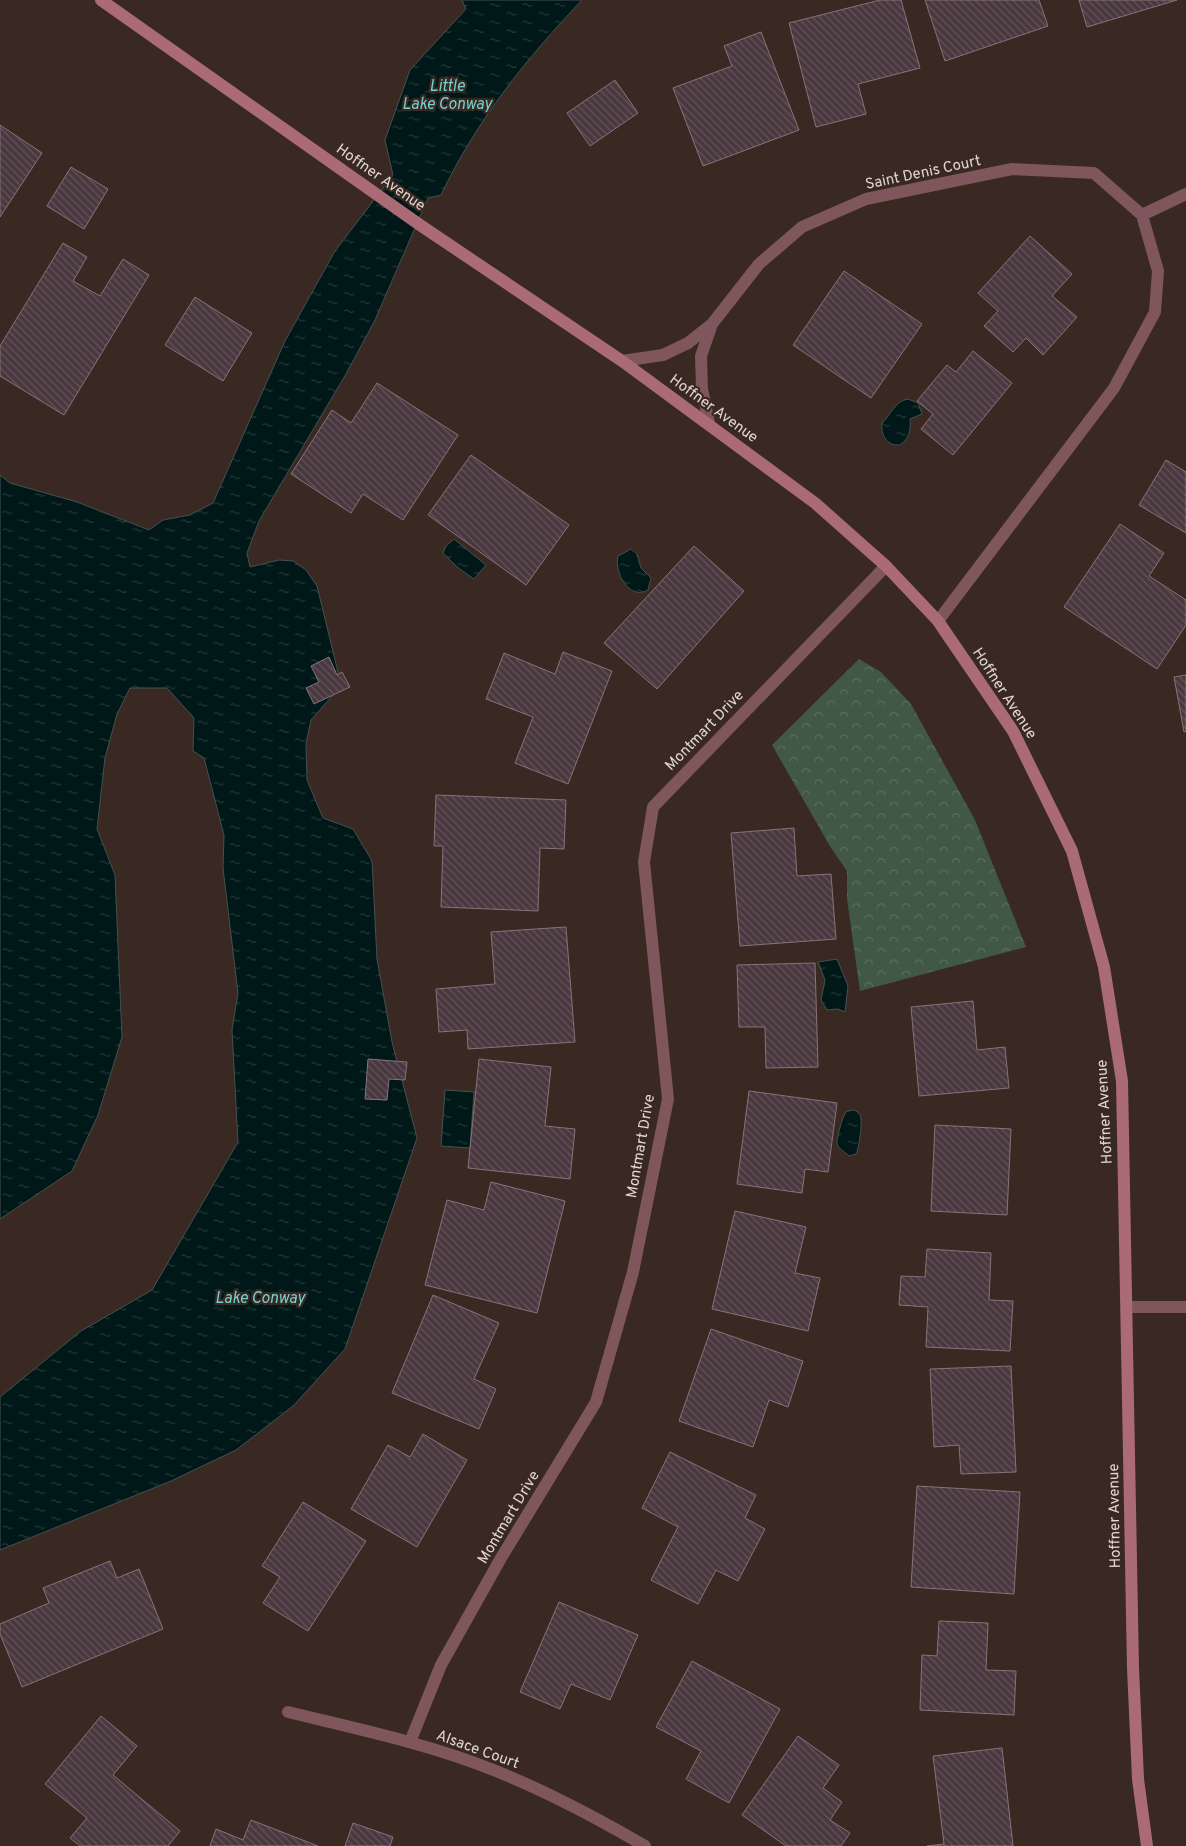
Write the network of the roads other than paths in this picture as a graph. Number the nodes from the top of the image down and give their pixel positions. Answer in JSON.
{"nodes":[{"id":1,"x":101,"y":0,"type":"edge"},
{"id":2,"x":1186,"y":194,"type":"edge"},
{"id":3,"x":1142,"y":215,"type":"junction"},
{"id":4,"x":712,"y":324,"type":"junction"},
{"id":5,"x":622,"y":361,"type":"junction"},
{"id":6,"x":709,"y":423,"type":"junction"},
{"id":7,"x":886,"y":566,"type":"junction"},
{"id":8,"x":938,"y":622,"type":"junction"},
{"id":9,"x":1127,"y":1307,"type":"junction"},
{"id":10,"x":1186,"y":1307,"type":"edge"},
{"id":11,"x":288,"y":1712,"type":"dead end"},
{"id":12,"x":410,"y":1742,"type":"junction"},
{"id":13,"x":645,"y":1846,"type":"edge"},
{"id":14,"x":1147,"y":1846,"type":"edge"}],
"edges":[{"from":1,"to":5,"type":"main road","name":"Hoffner Avenue"},
{"from":2,"to":3,"type":"street"},
{"from":3,"to":4,"type":"street","name":"Saint Denis Court"},
{"from":3,"to":8,"type":"street"},
{"from":4,"to":5,"type":"street","name":"Saint Denis Court"},
{"from":4,"to":6,"type":"street","name":"Saint Denis Court"},
{"from":5,"to":6,"type":"main road","name":"Hoffner Avenue"},
{"from":6,"to":7,"type":"main road","name":"Hoffner Avenue"},
{"from":7,"to":8,"type":"main road","name":"Hoffner Avenue"},
{"from":7,"to":12,"type":"street","name":"Montmart Drive"},
{"from":8,"to":9,"type":"main road","name":"Hoffner Avenue"},
{"from":9,"to":10,"type":"street"},
{"from":9,"to":14,"type":"main road","name":"Hoffner Avenue"},
{"from":11,"to":12,"type":"street","name":"Alsace Court"},
{"from":12,"to":13,"type":"street","name":"Alsace Court"}]}
